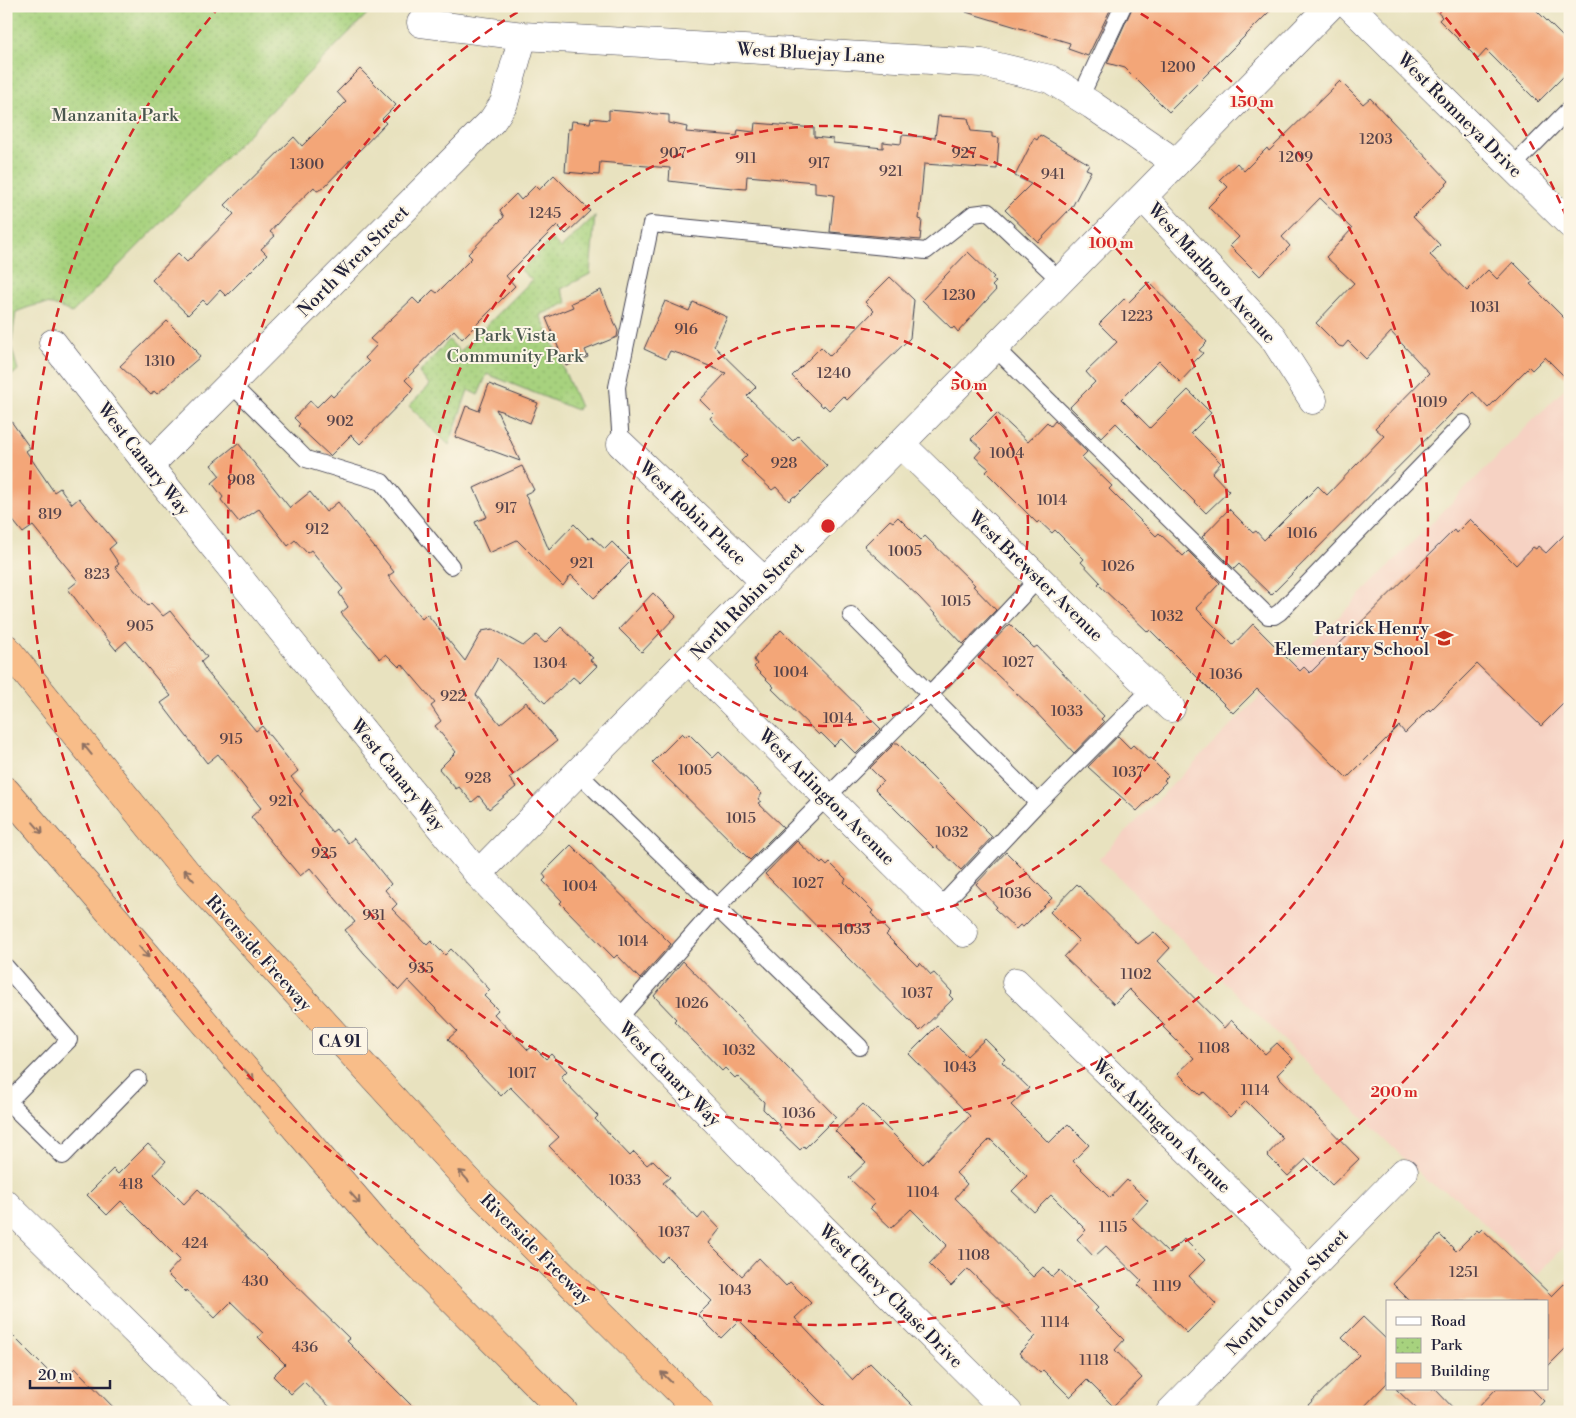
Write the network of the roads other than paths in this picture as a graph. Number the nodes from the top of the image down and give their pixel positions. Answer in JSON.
{"nodes":[{"id":1,"x":1123,"y":6,"type":"edge"},
{"id":2,"x":1330,"y":6,"type":"edge"},
{"id":3,"x":1350,"y":6,"type":"edge"},
{"id":4,"x":420,"y":23,"type":"dead end"},
{"id":5,"x":523,"y":36,"type":"junction"},
{"id":6,"x":1080,"y":98,"type":"junction"},
{"id":7,"x":1570,"y":108,"type":"edge"},
{"id":8,"x":1176,"y":163,"type":"junction"},
{"id":9,"x":1512,"y":167,"type":"junction"},
{"id":10,"x":1143,"y":198,"type":"junction"},
{"id":11,"x":1570,"y":224,"type":"edge"},
{"id":12,"x":1061,"y":281,"type":"junction"},
{"id":13,"x":53,"y":343,"type":"dead end"},
{"id":14,"x":995,"y":348,"type":"junction"},
{"id":15,"x":231,"y":384,"type":"junction"},
{"id":16,"x":1313,"y":400,"type":"dead end"},
{"id":17,"x":1463,"y":422,"type":"dead end"},
{"id":18,"x":621,"y":444,"type":"joint"},
{"id":19,"x":901,"y":444,"type":"junction"},
{"id":20,"x":149,"y":466,"type":"junction"},
{"id":21,"x":451,"y":566,"type":"dead end"},
{"id":22,"x":1039,"y":578,"type":"junction"},
{"id":23,"x":765,"y":582,"type":"junction"},
{"id":24,"x":851,"y":615,"type":"dead end"},
{"id":25,"x":6,"y":648,"type":"edge"},
{"id":26,"x":689,"y":660,"type":"junction"},
{"id":27,"x":1151,"y":688,"type":"junction"},
{"id":28,"x":929,"y":695,"type":"junction"},
{"id":29,"x":1171,"y":708,"type":"dead end"},
{"id":30,"x":578,"y":773,"type":"junction"},
{"id":31,"x":6,"y":791,"type":"edge"},
{"id":32,"x":828,"y":798,"type":"junction"},
{"id":33,"x":1038,"y":803,"type":"junction"},
{"id":34,"x":478,"y":874,"type":"junction"},
{"id":35,"x":717,"y":907,"type":"junction"},
{"id":36,"x":939,"y":908,"type":"junction"},
{"id":37,"x":964,"y":933,"type":"dead end"},
{"id":38,"x":6,"y":967,"type":"edge"},
{"id":39,"x":1016,"y":982,"type":"dead end"},
{"id":40,"x":618,"y":1019,"type":"junction"},
{"id":41,"x":860,"y":1047,"type":"dead end"},
{"id":42,"x":138,"y":1079,"type":"dead end"},
{"id":43,"x":7,"y":1102,"type":"edge"},
{"id":44,"x":1404,"y":1172,"type":"dead end"},
{"id":45,"x":773,"y":1179,"type":"joint"},
{"id":46,"x":6,"y":1204,"type":"edge"},
{"id":47,"x":1309,"y":1269,"type":"junction"},
{"id":48,"x":217,"y":1412,"type":"edge"},
{"id":49,"x":564,"y":1412,"type":"edge"},
{"id":50,"x":700,"y":1412,"type":"edge"},
{"id":51,"x":1008,"y":1412,"type":"edge"},
{"id":52,"x":1170,"y":1412,"type":"edge"}],
"edges":[{"from":1,"to":6,"type":"lane"},
{"from":2,"to":8,"type":"street","name":"North Robin Street"},
{"from":3,"to":9,"type":"street","name":"West Romneya Drive"},
{"from":4,"to":5,"type":"street","name":"West Bluejay Lane"},
{"from":5,"to":6,"type":"street","name":"West Bluejay Lane"},
{"from":5,"to":15,"type":"street","name":"North Wren Street"},
{"from":6,"to":8,"type":"street","name":"West Bluejay Lane"},
{"from":7,"to":9,"type":"lane"},
{"from":8,"to":10,"type":"street","name":"North Robin Street"},
{"from":9,"to":11,"type":"street","name":"West Romneya Drive"},
{"from":10,"to":12,"type":"street","name":"North Robin Street"},
{"from":10,"to":16,"type":"street","name":"West Marlboro Avenue"},
{"from":12,"to":14,"type":"street","name":"North Robin Street"},
{"from":12,"to":18,"type":"lane"},
{"from":13,"to":20,"type":"street","name":"West Canary Way"},
{"from":14,"to":17,"type":"lane"},
{"from":14,"to":19,"type":"street","name":"North Robin Street"},
{"from":15,"to":20,"type":"street","name":"North Wren Street"},
{"from":15,"to":21,"type":"lane"},
{"from":18,"to":23,"type":"street","name":"West Robin Place"},
{"from":19,"to":22,"type":"street","name":"West Brewster Avenue"},
{"from":19,"to":23,"type":"street","name":"North Robin Street"},
{"from":20,"to":34,"type":"street","name":"West Canary Way"},
{"from":22,"to":27,"type":"street","name":"West Brewster Avenue"},
{"from":22,"to":28,"type":"lane"},
{"from":23,"to":26,"type":"street","name":"North Robin Street"},
{"from":24,"to":28,"type":"lane"},
{"from":50,"to":25,"type":"highway","name":"Riverside Freeway","number":"CA 91","one_way":true},
{"from":26,"to":30,"type":"street","name":"North Robin Street"},
{"from":26,"to":32,"type":"street","name":"West Arlington Avenue"},
{"from":27,"to":29,"type":"street","name":"West Brewster Avenue"},
{"from":27,"to":33,"type":"lane"},
{"from":28,"to":32,"type":"lane"},
{"from":28,"to":33,"type":"lane"},
{"from":30,"to":34,"type":"street","name":"North Robin Street"},
{"from":30,"to":35,"type":"lane"},
{"from":31,"to":49,"type":"highway","one_way":true},
{"from":32,"to":35,"type":"lane"},
{"from":32,"to":36,"type":"street","name":"West Arlington Avenue"},
{"from":33,"to":36,"type":"lane"},
{"from":34,"to":40,"type":"street","name":"West Canary Way"},
{"from":35,"to":40,"type":"lane"},
{"from":35,"to":41,"type":"lane"},
{"from":36,"to":37,"type":"street","name":"West Arlington Avenue"},
{"from":38,"to":43,"type":"lane"},
{"from":39,"to":47,"type":"street","name":"West Arlington Avenue"},
{"from":40,"to":45,"type":"street","name":"West Canary Way"},
{"from":42,"to":43,"type":"lane"},
{"from":44,"to":47,"type":"street","name":"North Condor Street"},
{"from":45,"to":51,"type":"street","name":"West Chevy Chase Drive"},
{"from":46,"to":48,"type":"street"},
{"from":47,"to":52,"type":"street","name":"North Condor Street"}]}
